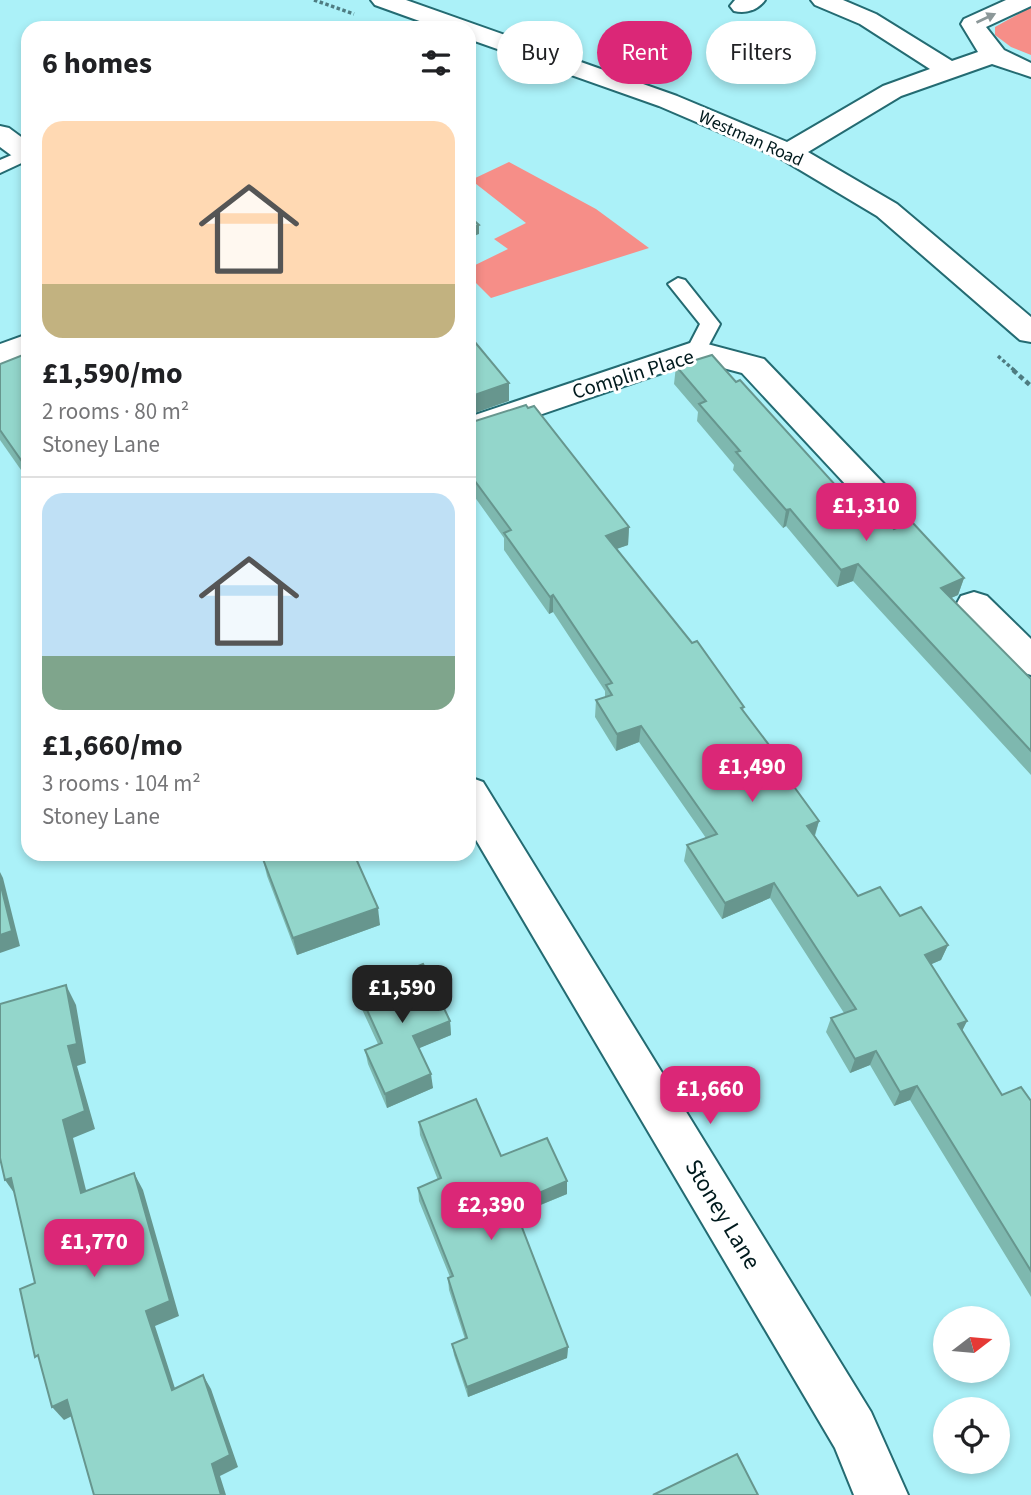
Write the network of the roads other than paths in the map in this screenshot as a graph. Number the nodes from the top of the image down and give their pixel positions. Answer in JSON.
{"nodes":[{"id":1,"x":383,"y":0,"type":"edge"},
{"id":2,"x":824,"y":0,"type":"edge"},
{"id":3,"x":1025,"y":0,"type":"edge"},
{"id":4,"x":442,"y":21,"type":"edge"},
{"id":5,"x":476,"y":33,"type":"edge"},
{"id":6,"x":993,"y":55,"type":"junction"},
{"id":7,"x":948,"y":70,"type":"junction"},
{"id":8,"x":1031,"y":70,"type":"edge"},
{"id":9,"x":0,"y":134,"type":"edge"},
{"id":10,"x":21,"y":150,"type":"edge"},
{"id":11,"x":789,"y":152,"type":"junction"},
{"id":12,"x":21,"y":157,"type":"edge"},
{"id":13,"x":0,"y":167,"type":"edge"},
{"id":14,"x":678,"y":284,"type":"dead end"},
{"id":15,"x":1031,"y":333,"type":"edge"},
{"id":16,"x":21,"y":346,"type":"edge"},
{"id":17,"x":696,"y":351,"type":"junction"},
{"id":18,"x":0,"y":355,"type":"edge"},
{"id":19,"x":476,"y":426,"type":"edge"},
{"id":20,"x":872,"y":492,"type":"dead end"},
{"id":21,"x":974,"y":605,"type":"dead end"},
{"id":22,"x":1031,"y":661,"type":"edge"},
{"id":23,"x":476,"y":805,"type":"edge"},
{"id":24,"x":881,"y":1495,"type":"edge"}],
"edges":[{"from":1,"to":4,"type":"street"},
{"from":2,"to":7,"type":"street"},
{"from":6,"to":3,"type":"street","one_way":true},
{"from":5,"to":11,"type":"street","name":"Westman Road"},
{"from":6,"to":7,"type":"street"},
{"from":6,"to":8,"type":"street"},
{"from":7,"to":11,"type":"street"},
{"from":9,"to":10,"type":"street"},
{"from":11,"to":15,"type":"street","name":"Westman Road"},
{"from":12,"to":13,"type":"lane"},
{"from":14,"to":17,"type":"lane"},
{"from":16,"to":18,"type":"street"},
{"from":17,"to":19,"type":"street","name":"Complin Place"},
{"from":17,"to":20,"type":"street","name":"Complin Place"},
{"from":21,"to":22,"type":"street"},
{"from":23,"to":24,"type":"street","name":"Stoney Lane"}]}
